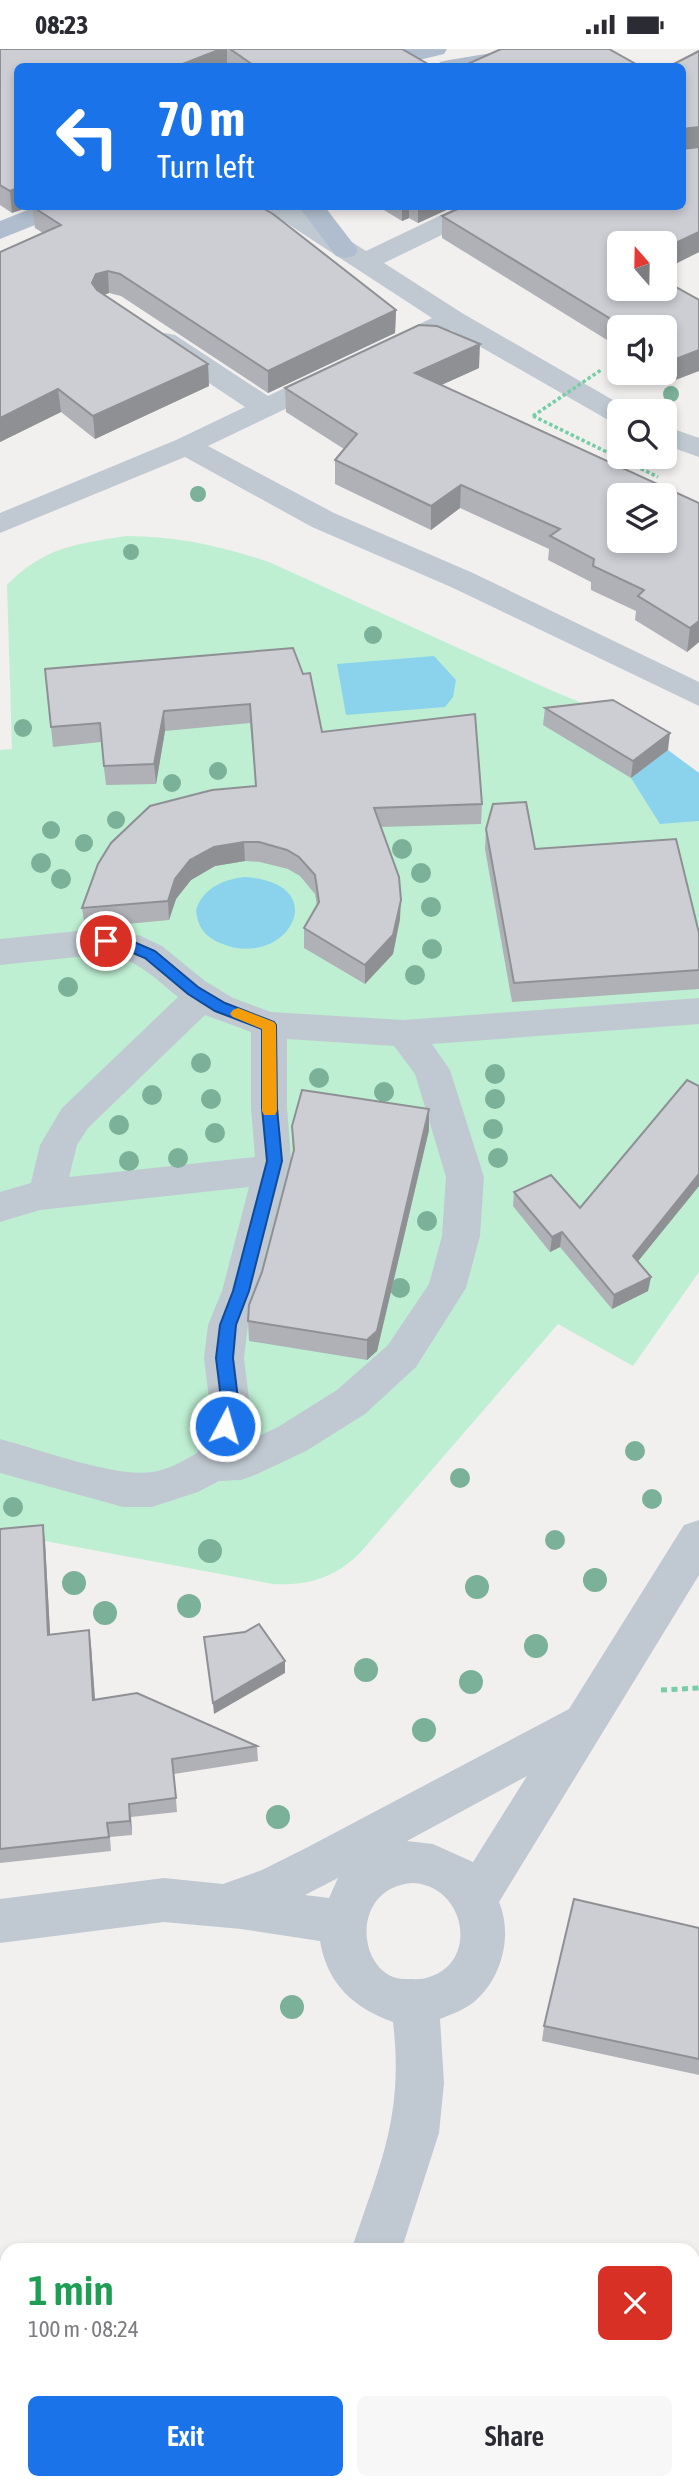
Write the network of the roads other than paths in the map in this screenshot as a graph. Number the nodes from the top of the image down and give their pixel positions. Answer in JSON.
{"nodes":[{"id":1,"x":435,"y":49,"type":"edge"},
{"id":2,"x":563,"y":49,"type":"edge"},
{"id":3,"x":372,"y":63,"type":"edge"},
{"id":4,"x":475,"y":63,"type":"edge"},
{"id":5,"x":49,"y":210,"type":"edge"},
{"id":6,"x":285,"y":210,"type":"edge"},
{"id":7,"x":315,"y":210,"type":"edge"},
{"id":8,"x":470,"y":210,"type":"edge"},
{"id":9,"x":0,"y":231,"type":"edge"},
{"id":10,"x":354,"y":256,"type":"junction"},
{"id":11,"x":452,"y":319,"type":"junction"},
{"id":12,"x":143,"y":326,"type":"edge"},
{"id":13,"x":265,"y":407,"type":"junction"},
{"id":14,"x":607,"y":408,"type":"edge"},
{"id":15,"x":677,"y":440,"type":"edge"},
{"id":16,"x":186,"y":446,"type":"junction"},
{"id":17,"x":699,"y":448,"type":"edge"},
{"id":18,"x":0,"y":523,"type":"edge"},
{"id":19,"x":699,"y":695,"type":"edge"},
{"id":20,"x":0,"y":952,"type":"edge"},
{"id":21,"x":202,"y":996,"type":"junction"},
{"id":22,"x":699,"y":1011,"type":"edge"},
{"id":23,"x":269,"y":1025,"type":"junction"},
{"id":24,"x":404,"y":1033,"type":"junction"},
{"id":25,"x":273,"y":1170,"type":"junction"},
{"id":26,"x":49,"y":1194,"type":"junction"},
{"id":27,"x":0,"y":1207,"type":"edge"},
{"id":28,"x":0,"y":1456,"type":"edge"},
{"id":29,"x":214,"y":1464,"type":"junction"},
{"id":30,"x":699,"y":1538,"type":"edge"},
{"id":31,"x":586,"y":1723,"type":"junction"},
{"id":32,"x":476,"y":1899,"type":"junction"},
{"id":33,"x":224,"y":1905,"type":"junction"},
{"id":34,"x":0,"y":1921,"type":"edge"},
{"id":35,"x":342,"y":1922,"type":"junction"},
{"id":36,"x":414,"y":2000,"type":"junction"},
{"id":37,"x":379,"y":2243,"type":"edge"}],
"edges":[{"from":1,"to":3,"type":"main road"},
{"from":2,"to":4,"type":"main road"},
{"from":5,"to":9,"type":"main road"},
{"from":6,"to":10,"type":"street"},
{"from":7,"to":10,"type":"main road"},
{"from":8,"to":10,"type":"street"},
{"from":10,"to":11,"type":"street"},
{"from":11,"to":13,"type":"street"},
{"from":11,"to":14,"type":"street"},
{"from":12,"to":13,"type":"street"},
{"from":13,"to":16,"type":"street"},
{"from":15,"to":17,"type":"street"},
{"from":16,"to":18,"type":"street"},
{"from":16,"to":19,"type":"street"},
{"from":20,"to":21,"type":"street"},
{"from":21,"to":23,"type":"street"},
{"from":21,"to":26,"type":"street"},
{"from":22,"to":24,"type":"street"},
{"from":23,"to":24,"type":"street"},
{"from":23,"to":25,"type":"street"},
{"from":24,"to":29,"type":"street"},
{"from":25,"to":26,"type":"street"},
{"from":25,"to":29,"type":"street"},
{"from":26,"to":27,"type":"street"},
{"from":28,"to":29,"type":"street"},
{"from":30,"to":31,"type":"street"},
{"from":31,"to":32,"type":"street"},
{"from":31,"to":33,"type":"street"},
{"from":32,"to":35,"type":"street"},
{"from":32,"to":36,"type":"street"},
{"from":33,"to":34,"type":"street"},
{"from":33,"to":35,"type":"street"},
{"from":35,"to":36,"type":"street"},
{"from":36,"to":37,"type":"street"}]}
